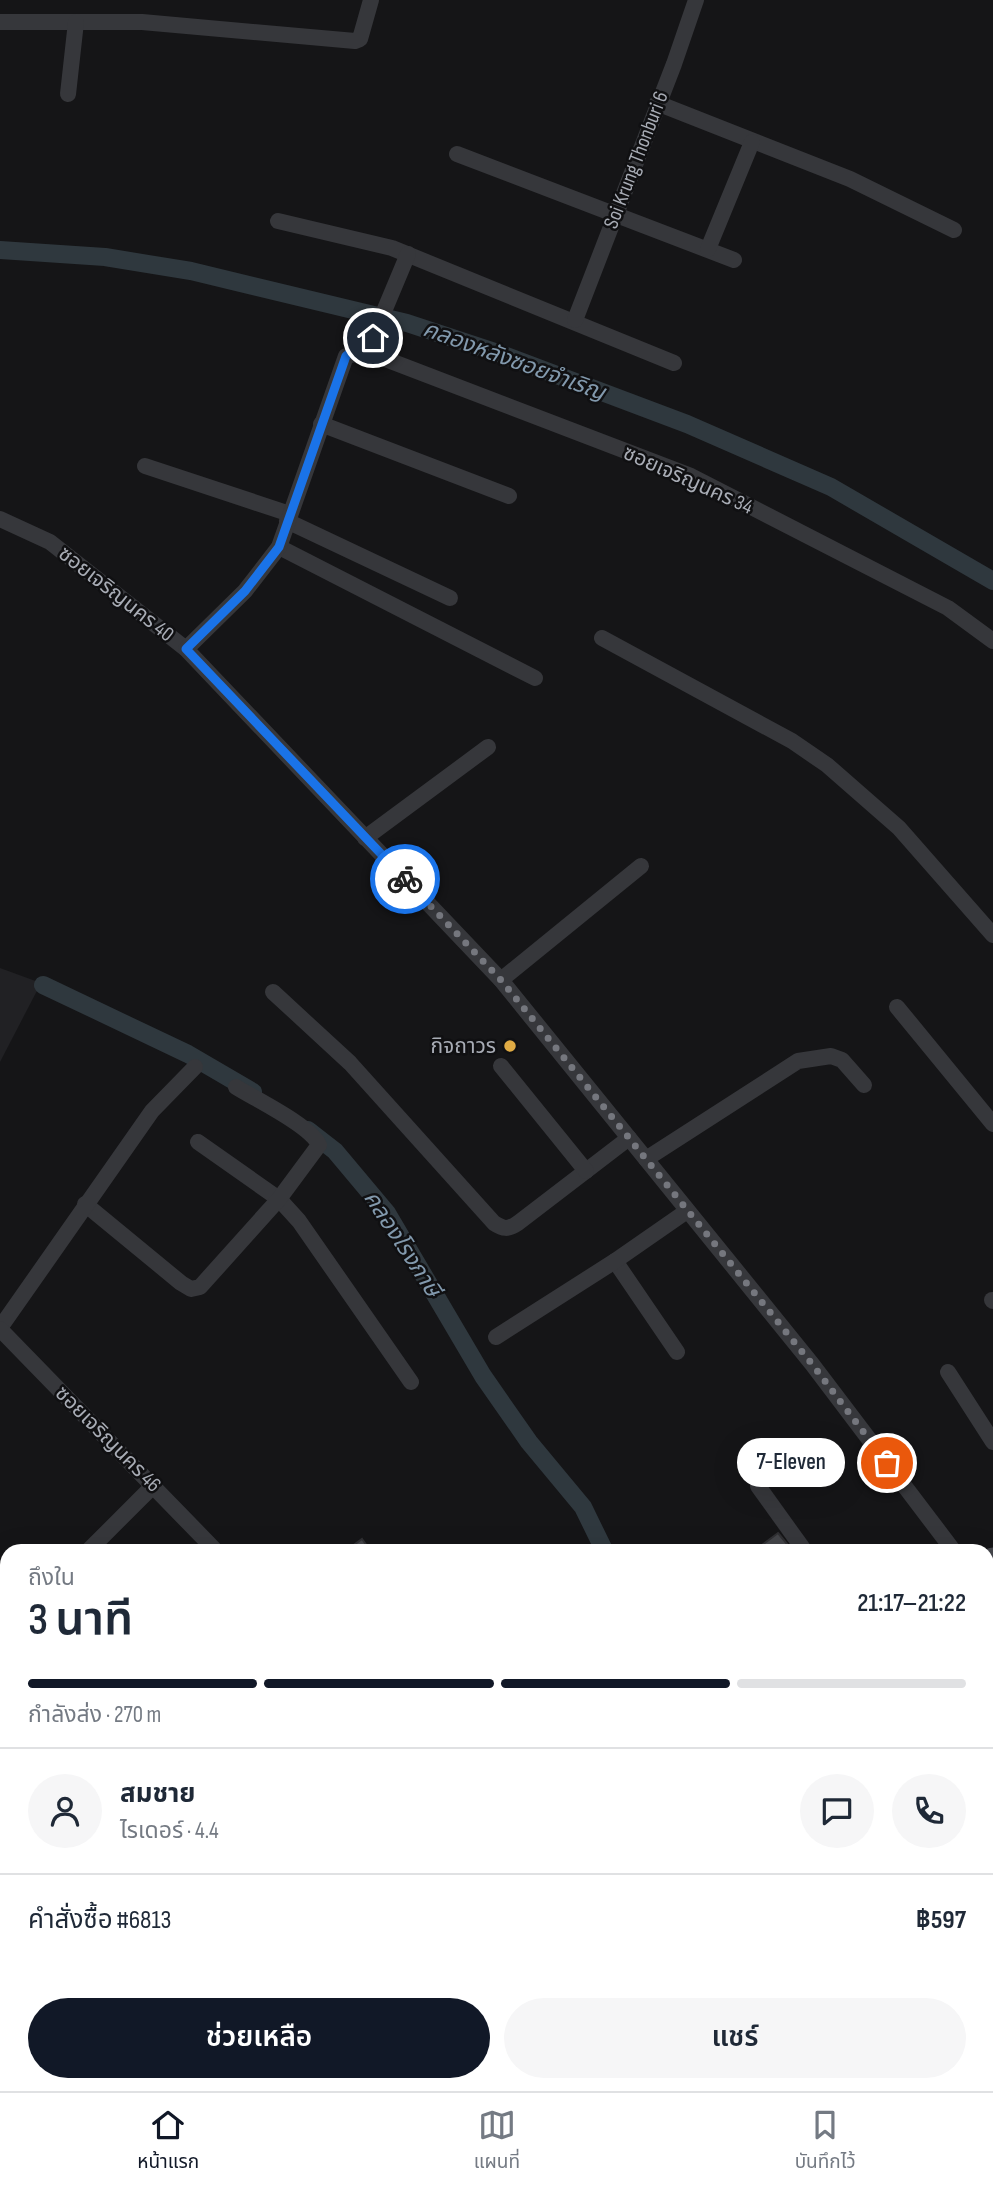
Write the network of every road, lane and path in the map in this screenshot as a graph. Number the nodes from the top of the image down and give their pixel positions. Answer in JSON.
{"nodes":[{"id":1,"x":371,"y":0,"type":"edge"},
{"id":2,"x":696,"y":0,"type":"edge"},
{"id":3,"x":0,"y":22,"type":"edge"},
{"id":4,"x":76,"y":22,"type":"junction"},
{"id":5,"x":68,"y":94,"type":"dead end"},
{"id":6,"x":657,"y":103,"type":"junction"},
{"id":7,"x":752,"y":142,"type":"junction"},
{"id":8,"x":457,"y":154,"type":"dead end"},
{"id":9,"x":616,"y":214,"type":"junction"},
{"id":10,"x":278,"y":221,"type":"dead end"},
{"id":11,"x":954,"y":230,"type":"dead end"},
{"id":12,"x":708,"y":249,"type":"junction"},
{"id":13,"x":408,"y":254,"type":"junction"},
{"id":14,"x":734,"y":260,"type":"dead end"},
{"id":15,"x":575,"y":320,"type":"junction"},
{"id":16,"x":367,"y":352,"type":"junction"},
{"id":17,"x":674,"y":363,"type":"dead end"},
{"id":18,"x":321,"y":424,"type":"junction"},
{"id":19,"x":145,"y":466,"type":"dead end"},
{"id":20,"x":509,"y":496,"type":"dead end"},
{"id":21,"x":289,"y":518,"type":"junction"},
{"id":22,"x":0,"y":519,"type":"edge"},
{"id":23,"x":279,"y":547,"type":"junction"},
{"id":24,"x":450,"y":598,"type":"dead end"},
{"id":25,"x":602,"y":638,"type":"dead end"},
{"id":26,"x":993,"y":641,"type":"edge"},
{"id":27,"x":186,"y":649,"type":"junction"},
{"id":28,"x":535,"y":678,"type":"dead end"},
{"id":29,"x":488,"y":747,"type":"dead end"},
{"id":30,"x":365,"y":838,"type":"junction"},
{"id":31,"x":641,"y":866,"type":"dead end"},
{"id":32,"x":993,"y":934,"type":"edge"},
{"id":33,"x":501,"y":980,"type":"junction"},
{"id":34,"x":273,"y":992,"type":"dead end"},
{"id":35,"x":897,"y":1007,"type":"dead end"},
{"id":36,"x":501,"y":1066,"type":"dead end"},
{"id":37,"x":195,"y":1067,"type":"dead end"},
{"id":38,"x":864,"y":1085,"type":"dead end"},
{"id":39,"x":236,"y":1087,"type":"dead end"},
{"id":40,"x":993,"y":1124,"type":"edge"},
{"id":41,"x":629,"y":1138,"type":"junction"},
{"id":42,"x":198,"y":1142,"type":"dead end"},
{"id":43,"x":646,"y":1159,"type":"junction"},
{"id":44,"x":586,"y":1171,"type":"junction"},
{"id":45,"x":279,"y":1199,"type":"junction"},
{"id":46,"x":85,"y":1204,"type":"junction"},
{"id":47,"x":687,"y":1211,"type":"junction"},
{"id":48,"x":615,"y":1261,"type":"junction"},
{"id":49,"x":0,"y":1329,"type":"edge"},
{"id":50,"x":496,"y":1337,"type":"dead end"},
{"id":51,"x":677,"y":1352,"type":"dead end"},
{"id":52,"x":948,"y":1372,"type":"dead end"},
{"id":53,"x":411,"y":1382,"type":"dead end"},
{"id":54,"x":993,"y":1441,"type":"edge"},
{"id":55,"x":154,"y":1485,"type":"junction"},
{"id":56,"x":758,"y":1486,"type":"dead end"},
{"id":57,"x":95,"y":1544,"type":"edge"},
{"id":58,"x":209,"y":1544,"type":"edge"},
{"id":59,"x":800,"y":1544,"type":"edge"},
{"id":60,"x":948,"y":1544,"type":"edge"}],
"edges":[{"from":1,"to":4,"type":"street"},
{"from":2,"to":6,"type":"street","name":"Soi Krung Thonburi 6"},
{"from":3,"to":4,"type":"street"},
{"from":4,"to":5,"type":"street"},
{"from":6,"to":7,"type":"street"},
{"from":6,"to":9,"type":"street","name":"Soi Krung Thonburi 6"},
{"from":7,"to":11,"type":"street"},
{"from":7,"to":12,"type":"street"},
{"from":8,"to":9,"type":"street"},
{"from":9,"to":12,"type":"street"},
{"from":9,"to":15,"type":"street","name":"Soi Krung Thonburi 6"},
{"from":10,"to":13,"type":"street"},
{"from":12,"to":14,"type":"street"},
{"from":13,"to":15,"type":"street"},
{"from":13,"to":16,"type":"street"},
{"from":15,"to":17,"type":"street"},
{"from":16,"to":18,"type":"street"},
{"from":16,"to":26,"type":"street","name":"ซอยเจริญนคร 34"},
{"from":18,"to":20,"type":"street"},
{"from":18,"to":21,"type":"street"},
{"from":19,"to":21,"type":"street"},
{"from":21,"to":23,"type":"street"},
{"from":21,"to":24,"type":"street"},
{"from":22,"to":27,"type":"street","name":"ซอยเจริญนคร 40"},
{"from":23,"to":27,"type":"street"},
{"from":23,"to":28,"type":"street"},
{"from":25,"to":32,"type":"street"},
{"from":27,"to":30,"type":"street","name":"ซอยเจริญนคร 40"},
{"from":29,"to":30,"type":"street"},
{"from":30,"to":33,"type":"street","name":"ซอยเจริญนคร 40"},
{"from":31,"to":33,"type":"street"},
{"from":33,"to":41,"type":"street","name":"ซอยเจริญนคร 40"},
{"from":34,"to":44,"type":"street"},
{"from":35,"to":40,"type":"street"},
{"from":36,"to":44,"type":"street"},
{"from":37,"to":46,"type":"street"},
{"from":38,"to":43,"type":"street"},
{"from":39,"to":45,"type":"street"},
{"from":41,"to":43,"type":"street","name":"ซอยเจริญนคร 40"},
{"from":41,"to":44,"type":"street"},
{"from":42,"to":45,"type":"street"},
{"from":43,"to":47,"type":"street","name":"ซอยเจริญนคร 40"},
{"from":45,"to":46,"type":"street"},
{"from":45,"to":53,"type":"street"},
{"from":46,"to":49,"type":"street"},
{"from":47,"to":48,"type":"street"},
{"from":47,"to":60,"type":"street","name":"ซอยเจริญนคร 40"},
{"from":48,"to":50,"type":"street"},
{"from":48,"to":51,"type":"street"},
{"from":49,"to":55,"type":"street","name":"ซอยเจริญนคร 46"},
{"from":52,"to":54,"type":"street"},
{"from":55,"to":57,"type":"street"},
{"from":55,"to":58,"type":"street","name":"ซอยเจริญนคร 46"},
{"from":56,"to":59,"type":"street"}]}
